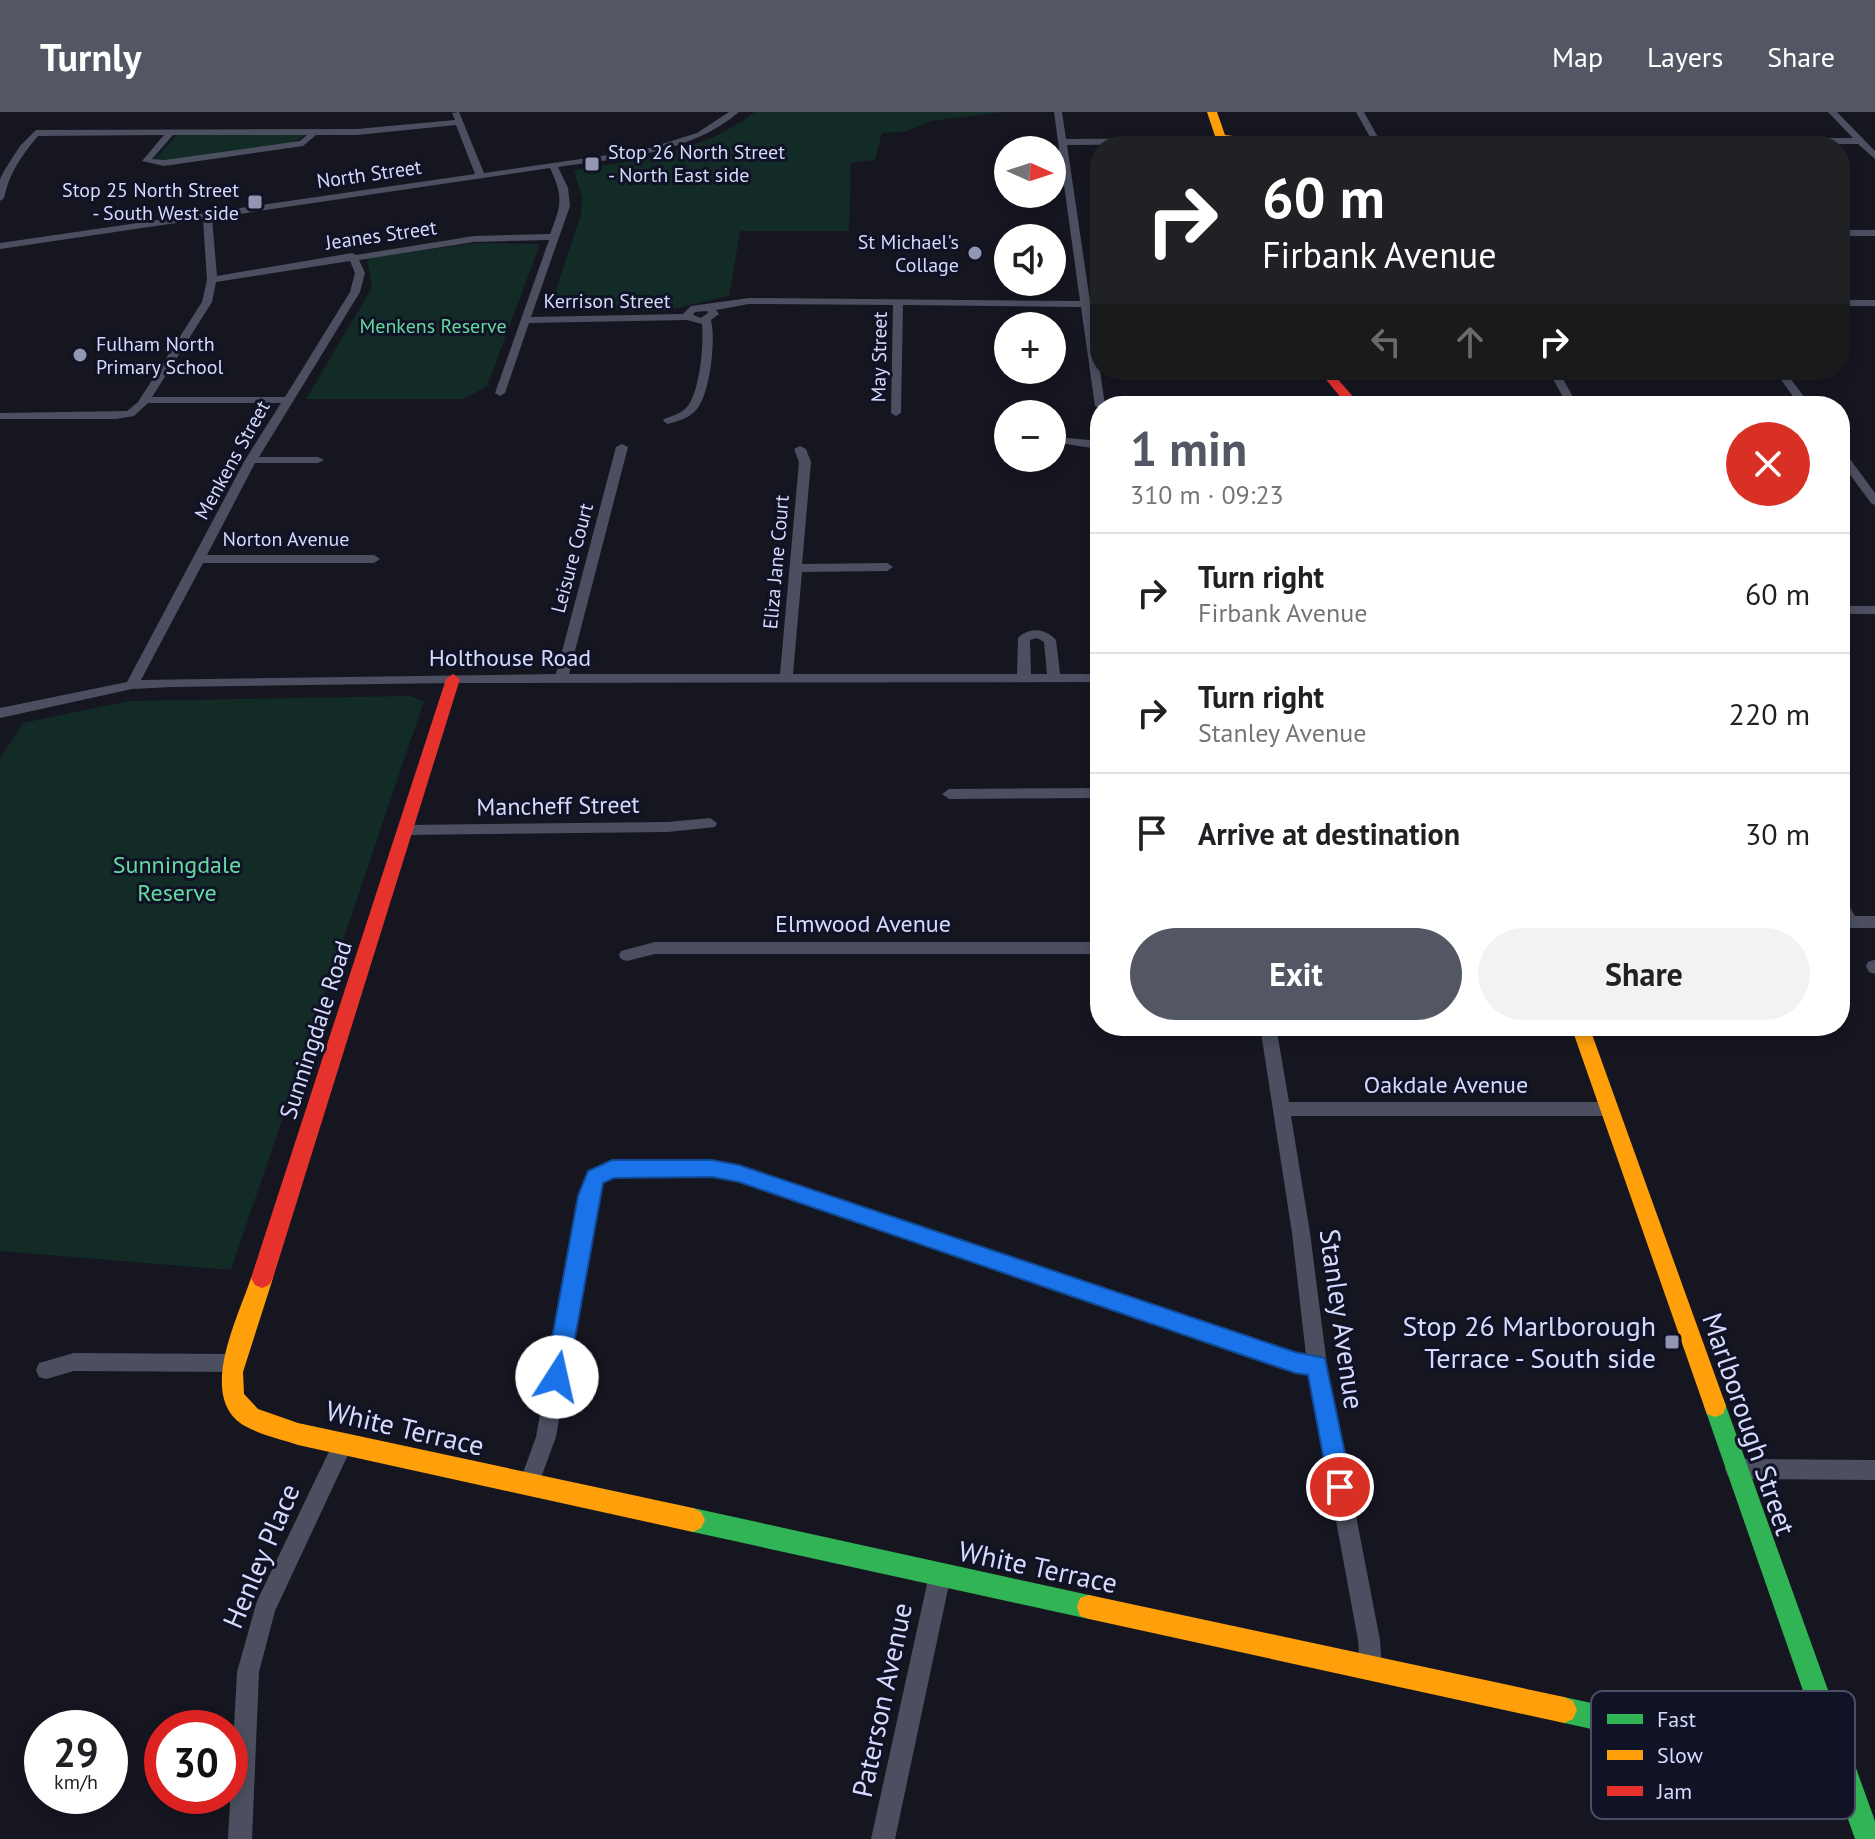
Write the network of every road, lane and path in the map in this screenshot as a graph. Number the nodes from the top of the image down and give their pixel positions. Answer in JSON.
{"nodes":[{"id":1,"x":735,"y":112,"type":"edge"},
{"id":2,"x":1058,"y":112,"type":"edge"},
{"id":3,"x":1212,"y":112,"type":"edge"},
{"id":4,"x":1360,"y":112,"type":"edge"},
{"id":5,"x":1832,"y":112,"type":"edge"},
{"id":6,"x":458,"y":117,"type":"edge"},
{"id":7,"x":24,"y":126,"type":"dead end"},
{"id":8,"x":313,"y":132,"type":"junction"},
{"id":9,"x":36,"y":133,"type":"junction"},
{"id":10,"x":170,"y":133,"type":"junction"},
{"id":11,"x":1061,"y":136,"type":"edge"},
{"id":12,"x":1219,"y":136,"type":"edge"},
{"id":13,"x":1373,"y":136,"type":"edge"},
{"id":14,"x":1850,"y":141,"type":"edge"},
{"id":15,"x":1860,"y":141,"type":"junction"},
{"id":16,"x":1066,"y":142,"type":"edge"},
{"id":17,"x":1090,"y":142,"type":"edge"},
{"id":18,"x":1875,"y":156,"type":"edge"},
{"id":19,"x":553,"y":165,"type":"junction"},
{"id":20,"x":1066,"y":169,"type":"edge"},
{"id":21,"x":480,"y":175,"type":"junction"},
{"id":22,"x":1,"y":186,"type":"edge"},
{"id":23,"x":0,"y":198,"type":"edge"},
{"id":24,"x":207,"y":216,"type":"junction"},
{"id":25,"x":1850,"y":233,"type":"edge"},
{"id":26,"x":1875,"y":233,"type":"edge"},
{"id":27,"x":556,"y":237,"type":"junction"},
{"id":28,"x":0,"y":246,"type":"edge"},
{"id":29,"x":352,"y":256,"type":"junction"},
{"id":30,"x":212,"y":280,"type":"junction"},
{"id":31,"x":898,"y":301,"type":"junction"},
{"id":32,"x":1086,"y":302,"type":"junction"},
{"id":33,"x":1090,"y":303,"type":"edge"},
{"id":34,"x":1850,"y":303,"type":"edge"},
{"id":35,"x":1875,"y":303,"type":"edge"},
{"id":36,"x":708,"y":314,"type":"junction"},
{"id":37,"x":527,"y":320,"type":"junction"},
{"id":38,"x":1090,"y":332,"type":"edge"},
{"id":39,"x":1333,"y":380,"type":"edge"},
{"id":40,"x":500,"y":393,"type":"dead end"},
{"id":41,"x":1346,"y":396,"type":"edge"},
{"id":42,"x":144,"y":400,"type":"junction"},
{"id":43,"x":287,"y":400,"type":"junction"},
{"id":44,"x":896,"y":413,"type":"dead end"},
{"id":45,"x":0,"y":416,"type":"edge"},
{"id":46,"x":668,"y":421,"type":"dead end"},
{"id":47,"x":1066,"y":441,"type":"edge"},
{"id":48,"x":1090,"y":443,"type":"edge"},
{"id":49,"x":622,"y":447,"type":"dead end"},
{"id":50,"x":800,"y":449,"type":"dead end"},
{"id":51,"x":251,"y":460,"type":"junction"},
{"id":52,"x":318,"y":460,"type":"dead end"},
{"id":53,"x":1850,"y":467,"type":"edge"},
{"id":54,"x":1875,"y":501,"type":"edge"},
{"id":55,"x":198,"y":559,"type":"junction"},
{"id":56,"x":374,"y":559,"type":"dead end"},
{"id":57,"x":887,"y":567,"type":"dead end"},
{"id":58,"x":796,"y":568,"type":"junction"},
{"id":59,"x":1850,"y":610,"type":"edge"},
{"id":60,"x":1875,"y":610,"type":"edge"},
{"id":61,"x":1024,"y":678,"type":"junction"},
{"id":62,"x":1054,"y":678,"type":"junction"},
{"id":63,"x":1090,"y":678,"type":"edge"},
{"id":64,"x":453,"y":679,"type":"junction"},
{"id":65,"x":786,"y":679,"type":"junction"},
{"id":66,"x":561,"y":680,"type":"junction"},
{"id":67,"x":132,"y":685,"type":"junction"},
{"id":68,"x":2,"y":716,"type":"edge"},
{"id":69,"x":1090,"y":793,"type":"edge"},
{"id":70,"x":949,"y":794,"type":"dead end"},
{"id":71,"x":710,"y":823,"type":"dead end"},
{"id":72,"x":406,"y":830,"type":"junction"},
{"id":73,"x":1850,"y":922,"type":"edge"},
{"id":74,"x":1875,"y":922,"type":"edge"},
{"id":75,"x":1090,"y":948,"type":"edge"},
{"id":76,"x":627,"y":955,"type":"dead end"},
{"id":77,"x":1270,"y":1036,"type":"edge"},
{"id":78,"x":1583,"y":1036,"type":"edge"},
{"id":79,"x":1282,"y":1109,"type":"junction"},
{"id":80,"x":1609,"y":1109,"type":"junction"},
{"id":81,"x":235,"y":1363,"type":"junction"},
{"id":82,"x":1317,"y":1365,"type":"junction"},
{"id":83,"x":46,"y":1370,"type":"dead end"},
{"id":84,"x":232,"y":1396,"type":"joint"},
{"id":85,"x":343,"y":1444,"type":"junction"},
{"id":86,"x":1735,"y":1469,"type":"junction"},
{"id":87,"x":1875,"y":1470,"type":"edge"},
{"id":88,"x":529,"y":1484,"type":"junction"},
{"id":89,"x":940,"y":1575,"type":"junction"},
{"id":90,"x":1371,"y":1668,"type":"junction"},
{"id":91,"x":1814,"y":1691,"type":"edge"},
{"id":92,"x":1591,"y":1716,"type":"edge"},
{"id":93,"x":1855,"y":1804,"type":"edge"},
{"id":94,"x":240,"y":1839,"type":"edge"},
{"id":95,"x":883,"y":1839,"type":"edge"},
{"id":96,"x":1868,"y":1839,"type":"edge"}],
"edges":[{"from":1,"to":19,"type":"street","name":"North Street"},
{"from":2,"to":11,"type":"street"},
{"from":3,"to":12,"type":"street"},
{"from":4,"to":13,"type":"street"},
{"from":5,"to":15,"type":"street"},
{"from":6,"to":8,"type":"street"},
{"from":6,"to":21,"type":"street"},
{"from":7,"to":9,"type":"street"},
{"from":8,"to":10,"type":"street"},
{"from":8,"to":10,"type":"street"},
{"from":9,"to":10,"type":"street"},
{"from":9,"to":22,"type":"street"},
{"from":14,"to":15,"type":"street"},
{"from":15,"to":18,"type":"street"},
{"from":16,"to":17,"type":"street"},
{"from":19,"to":21,"type":"street","name":"North Street"},
{"from":19,"to":27,"type":"street"},
{"from":20,"to":32,"type":"street"},
{"from":21,"to":24,"type":"street","name":"North Street"},
{"from":22,"to":23,"type":"street"},
{"from":24,"to":28,"type":"street","name":"North Street"},
{"from":24,"to":30,"type":"street"},
{"from":25,"to":26,"type":"street"},
{"from":27,"to":29,"type":"street","name":"Jeanes Street"},
{"from":27,"to":37,"type":"street"},
{"from":29,"to":30,"type":"street","name":"Jeanes Street"},
{"from":29,"to":43,"type":"street","name":"Menkens Street"},
{"from":30,"to":42,"type":"street"},
{"from":31,"to":32,"type":"street"},
{"from":31,"to":36,"type":"street"},
{"from":31,"to":44,"type":"street","name":"May Street"},
{"from":32,"to":33,"type":"street"},
{"from":32,"to":38,"type":"street"},
{"from":34,"to":35,"type":"street"},
{"from":36,"to":37,"type":"street","name":"Kerrison Street"},
{"from":36,"to":46,"type":"street"},
{"from":37,"to":40,"type":"street"},
{"from":39,"to":41,"type":"street"},
{"from":42,"to":43,"type":"street"},
{"from":42,"to":45,"type":"street"},
{"from":43,"to":51,"type":"street","name":"Menkens Street"},
{"from":47,"to":48,"type":"street"},
{"from":49,"to":66,"type":"street","name":"Leisure Court"},
{"from":50,"to":58,"type":"street","name":"Eliza Jane Court"},
{"from":51,"to":52,"type":"street"},
{"from":51,"to":55,"type":"street","name":"Menkens Street"},
{"from":53,"to":54,"type":"street"},
{"from":55,"to":56,"type":"street","name":"Norton Avenue"},
{"from":55,"to":67,"type":"street","name":"Menkens Street"},
{"from":57,"to":58,"type":"street"},
{"from":58,"to":65,"type":"street","name":"Eliza Jane Court"},
{"from":59,"to":60,"type":"street"},
{"from":61,"to":62,"type":"street","name":"Holthouse Road"},
{"from":61,"to":62,"type":"street"},
{"from":61,"to":65,"type":"street","name":"Holthouse Road"},
{"from":62,"to":63,"type":"street","name":"Holthouse Road"},
{"from":64,"to":66,"type":"street","name":"Holthouse Road"},
{"from":64,"to":67,"type":"street","name":"Holthouse Road"},
{"from":64,"to":72,"type":"street","name":"Sunningdale Road"},
{"from":65,"to":66,"type":"street","name":"Holthouse Road"},
{"from":67,"to":68,"type":"street","name":"Holthouse Road"},
{"from":69,"to":70,"type":"street"},
{"from":71,"to":72,"type":"street","name":"Mancheff Street"},
{"from":72,"to":81,"type":"street","name":"Sunningdale Road"},
{"from":73,"to":74,"type":"street"},
{"from":75,"to":76,"type":"street","name":"Elmwood Avenue"},
{"from":77,"to":79,"type":"street","name":"Stanley Avenue"},
{"from":78,"to":80,"type":"street","name":"Marlborough Street"},
{"from":79,"to":80,"type":"street","name":"Oakdale Avenue"},
{"from":79,"to":82,"type":"street","name":"Stanley Avenue"},
{"from":80,"to":86,"type":"street","name":"Marlborough Street"},
{"from":81,"to":83,"type":"street"},
{"from":81,"to":84,"type":"street","name":"Sunningdale Road"},
{"from":82,"to":88,"type":"street"},
{"from":82,"to":90,"type":"street","name":"Stanley Avenue"},
{"from":84,"to":85,"type":"street","name":"White Terrace"},
{"from":85,"to":88,"type":"street","name":"White Terrace"},
{"from":85,"to":94,"type":"street","name":"Henley Place"},
{"from":86,"to":87,"type":"street"},
{"from":86,"to":91,"type":"street","name":"Marlborough Street"},
{"from":88,"to":89,"type":"street","name":"White Terrace"},
{"from":89,"to":90,"type":"street","name":"White Terrace"},
{"from":89,"to":95,"type":"street","name":"Paterson Avenue"},
{"from":90,"to":92,"type":"street","name":"White Terrace"},
{"from":93,"to":96,"type":"street","name":"Marlborough Street"}]}
